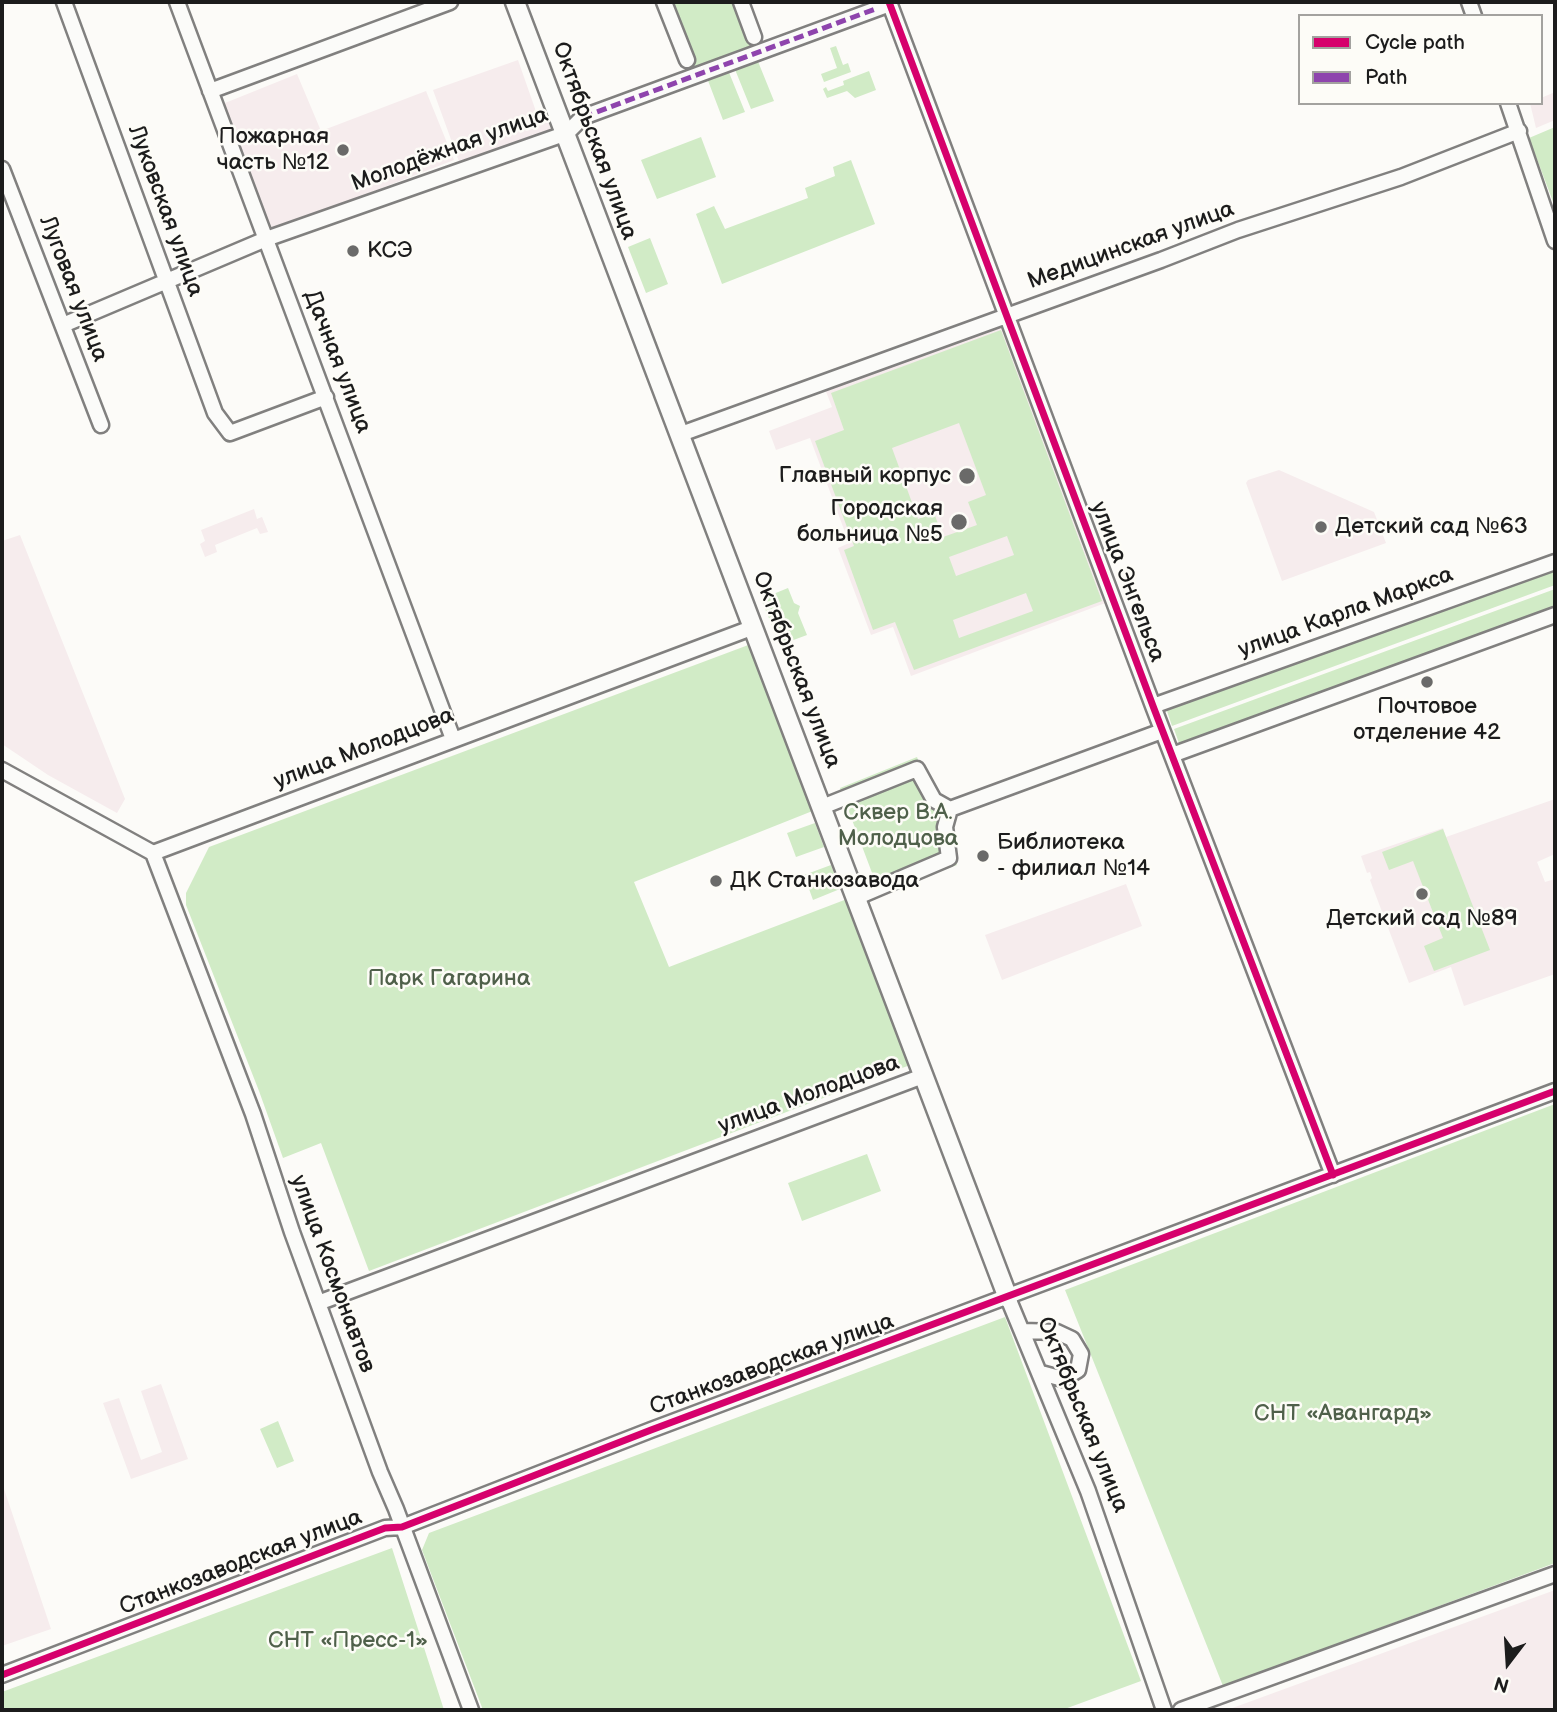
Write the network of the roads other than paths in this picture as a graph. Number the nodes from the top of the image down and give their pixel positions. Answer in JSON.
{"nodes":[{"id":1,"x":64,"y":2,"type":"edge"},
{"id":2,"x":177,"y":2,"type":"edge"},
{"id":3,"x":450,"y":2,"type":"edge"},
{"id":4,"x":515,"y":2,"type":"edge"},
{"id":5,"x":664,"y":2,"type":"edge"},
{"id":6,"x":741,"y":2,"type":"edge"},
{"id":7,"x":886,"y":5,"type":"edge"},
{"id":8,"x":754,"y":37,"type":"dead end"},
{"id":9,"x":687,"y":60,"type":"dead end"},
{"id":10,"x":210,"y":91,"type":"junction"},
{"id":11,"x":1509,"y":105,"type":"edge"},
{"id":12,"x":1519,"y":131,"type":"junction"},
{"id":13,"x":567,"y":133,"type":"junction"},
{"id":14,"x":2,"y":169,"type":"edge"},
{"id":15,"x":266,"y":239,"type":"junction"},
{"id":16,"x":1555,"y":241,"type":"edge"},
{"id":17,"x":167,"y":283,"type":"junction"},
{"id":18,"x":1007,"y":316,"type":"junction"},
{"id":19,"x":63,"y":325,"type":"junction"},
{"id":20,"x":326,"y":397,"type":"junction"},
{"id":21,"x":101,"y":425,"type":"dead end"},
{"id":22,"x":681,"y":434,"type":"junction"},
{"id":23,"x":1555,"y":562,"type":"edge"},
{"id":24,"x":1555,"y":615,"type":"edge"},
{"id":25,"x":754,"y":627,"type":"junction"},
{"id":26,"x":1153,"y":706,"type":"junction"},
{"id":27,"x":1163,"y":731,"type":"junction"},
{"id":28,"x":453,"y":739,"type":"junction"},
{"id":29,"x":1172,"y":755,"type":"junction"},
{"id":30,"x":2,"y":770,"type":"edge"},
{"id":31,"x":822,"y":807,"type":"junction"},
{"id":32,"x":950,"y":809,"type":"junction"},
{"id":33,"x":153,"y":853,"type":"junction"},
{"id":34,"x":855,"y":898,"type":"junction"},
{"id":35,"x":923,"y":1076,"type":"junction"},
{"id":36,"x":1555,"y":1091,"type":"edge"},
{"id":37,"x":1333,"y":1175,"type":"junction"},
{"id":38,"x":1008,"y":1298,"type":"junction"},
{"id":39,"x":318,"y":1303,"type":"junction"},
{"id":40,"x":1023,"y":1331,"type":"junction"},
{"id":41,"x":1041,"y":1373,"type":"junction"},
{"id":42,"x":402,"y":1527,"type":"junction"},
{"id":43,"x":1555,"y":1574,"type":"edge"},
{"id":44,"x":2,"y":1675,"type":"edge"},
{"id":45,"x":471,"y":1710,"type":"edge"},
{"id":46,"x":1164,"y":1710,"type":"edge"},
{"id":47,"x":1181,"y":1710,"type":"edge"}],
"edges":[{"from":1,"to":17,"type":"street","name":"Луковская улица"},
{"from":2,"to":10,"type":"street","name":"Дачная улица"},
{"from":3,"to":10,"type":"street"},
{"from":4,"to":13,"type":"main road","name":"Октябрьская улица"},
{"from":5,"to":9,"type":"street"},
{"from":6,"to":8,"type":"street"},
{"from":7,"to":13,"type":"street","name":"Молодёжная улица"},
{"from":7,"to":18,"type":"street","name":"улица Энгельса"},
{"from":10,"to":15,"type":"street","name":"Дачная улица"},
{"from":11,"to":12,"type":"street"},
{"from":12,"to":16,"type":"street"},
{"from":12,"to":18,"type":"street","name":"Медицинская улица"},
{"from":13,"to":15,"type":"street","name":"Молодёжная улица"},
{"from":13,"to":22,"type":"main road","name":"Октябрьская улица"},
{"from":14,"to":19,"type":"street","name":"Луговая улица"},
{"from":15,"to":17,"type":"street","name":"Молодёжная улица"},
{"from":15,"to":20,"type":"street","name":"Дачная улица"},
{"from":17,"to":19,"type":"street","name":"Молодёжная улица"},
{"from":17,"to":20,"type":"street","name":"Луковская улица"},
{"from":18,"to":22,"type":"street","name":"Медицинская улица"},
{"from":18,"to":26,"type":"street","name":"улица Энгельса"},
{"from":19,"to":21,"type":"street","name":"Луговая улица"},
{"from":20,"to":28,"type":"street","name":"Дачная улица"},
{"from":22,"to":25,"type":"main road","name":"Октябрьская улица"},
{"from":23,"to":26,"type":"street","name":"улица Карла Маркса"},
{"from":24,"to":29,"type":"street"},
{"from":25,"to":28,"type":"street","name":"улица Молодцова"},
{"from":25,"to":31,"type":"main road","name":"Октябрьская улица"},
{"from":26,"to":27,"type":"street","name":"улица Энгельса"},
{"from":27,"to":29,"type":"street","name":"улица Энгельса"},
{"from":27,"to":32,"type":"street"},
{"from":28,"to":33,"type":"street","name":"улица Молодцова"},
{"from":29,"to":37,"type":"street","name":"улица Энгельса"},
{"from":30,"to":33,"type":"street"},
{"from":31,"to":32,"type":"street"},
{"from":31,"to":34,"type":"main road","name":"Октябрьская улица"},
{"from":32,"to":34,"type":"street"},
{"from":33,"to":39,"type":"street","name":"улица Космонавтов"},
{"from":34,"to":35,"type":"main road","name":"Октябрьская улица"},
{"from":35,"to":38,"type":"main road","name":"Октябрьская улица"},
{"from":35,"to":39,"type":"street","name":"улица Молодцова"},
{"from":36,"to":37,"type":"street","name":"Станкозаводская улица"},
{"from":37,"to":38,"type":"street","name":"Станкозаводская улица"},
{"from":38,"to":40,"type":"street","name":"Октябрьская улица"},
{"from":38,"to":42,"type":"street","name":"Станкозаводская улица"},
{"from":39,"to":42,"type":"street","name":"улица Космонавтов"},
{"from":40,"to":41,"type":"street","name":"Октябрьская улица"},
{"from":40,"to":41,"type":"street"},
{"from":41,"to":46,"type":"street","name":"Октябрьская улица"},
{"from":42,"to":44,"type":"street","name":"Станкозаводская улица"},
{"from":42,"to":45,"type":"street","name":"улица Космонавтов"},
{"from":43,"to":47,"type":"street"}]}
